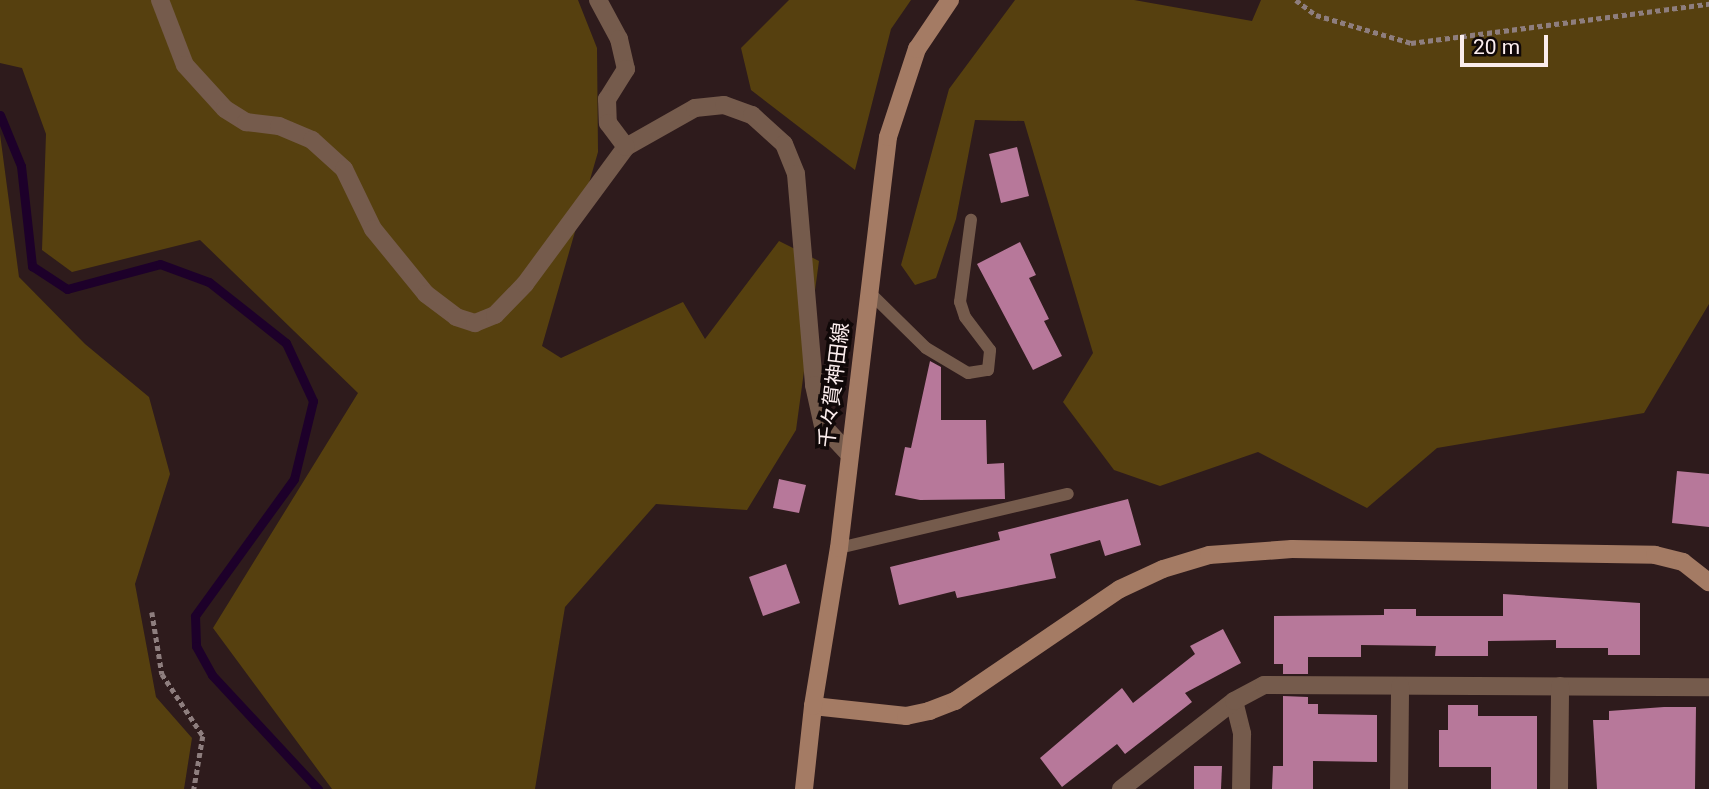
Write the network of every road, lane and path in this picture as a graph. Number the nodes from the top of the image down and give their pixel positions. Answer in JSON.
{"nodes":[{"id":1,"x":160,"y":0,"type":"edge"},
{"id":2,"x":598,"y":0,"type":"edge"},
{"id":3,"x":950,"y":0,"type":"edge"},
{"id":4,"x":1296,"y":0,"type":"edge"},
{"id":5,"x":1709,"y":4,"type":"edge"},
{"id":6,"x":626,"y":147,"type":"junction"},
{"id":7,"x":971,"y":220,"type":"dead end"},
{"id":8,"x":869,"y":291,"type":"junction"},
{"id":9,"x":848,"y":453,"type":"junction"},
{"id":10,"x":1068,"y":494,"type":"dead end"},
{"id":11,"x":839,"y":548,"type":"junction"},
{"id":12,"x":1707,"y":575,"type":"edge"},
{"id":13,"x":152,"y":612,"type":"dead end"},
{"id":14,"x":1400,"y":685,"type":"junction"},
{"id":15,"x":1560,"y":686,"type":"junction"},
{"id":16,"x":1709,"y":687,"type":"edge"},
{"id":17,"x":1234,"y":701,"type":"junction"},
{"id":18,"x":813,"y":706,"type":"junction"},
{"id":19,"x":194,"y":789,"type":"edge"},
{"id":20,"x":804,"y":789,"type":"edge"},
{"id":21,"x":1121,"y":789,"type":"edge"},
{"id":22,"x":1241,"y":789,"type":"edge"},
{"id":23,"x":1399,"y":789,"type":"edge"},
{"id":24,"x":1559,"y":789,"type":"edge"}],
"edges":[{"from":1,"to":6,"type":"street"},
{"from":2,"to":6,"type":"street"},
{"from":3,"to":8,"type":"street","name":"千々賀神田線"},
{"from":4,"to":5,"type":"path"},
{"from":6,"to":9,"type":"street"},
{"from":7,"to":8,"type":"lane"},
{"from":8,"to":9,"type":"street","name":"千々賀神田線"},
{"from":9,"to":11,"type":"street","name":"千々賀神田線"},
{"from":10,"to":11,"type":"lane"},
{"from":11,"to":18,"type":"street","name":"千々賀神田線"},
{"from":12,"to":18,"type":"street"},
{"from":13,"to":19,"type":"path"},
{"from":14,"to":15,"type":"street"},
{"from":14,"to":17,"type":"street"},
{"from":14,"to":23,"type":"street"},
{"from":15,"to":16,"type":"street"},
{"from":15,"to":24,"type":"street"},
{"from":17,"to":21,"type":"street"},
{"from":17,"to":22,"type":"street"},
{"from":18,"to":20,"type":"street","name":"千々賀神田線"}]}
